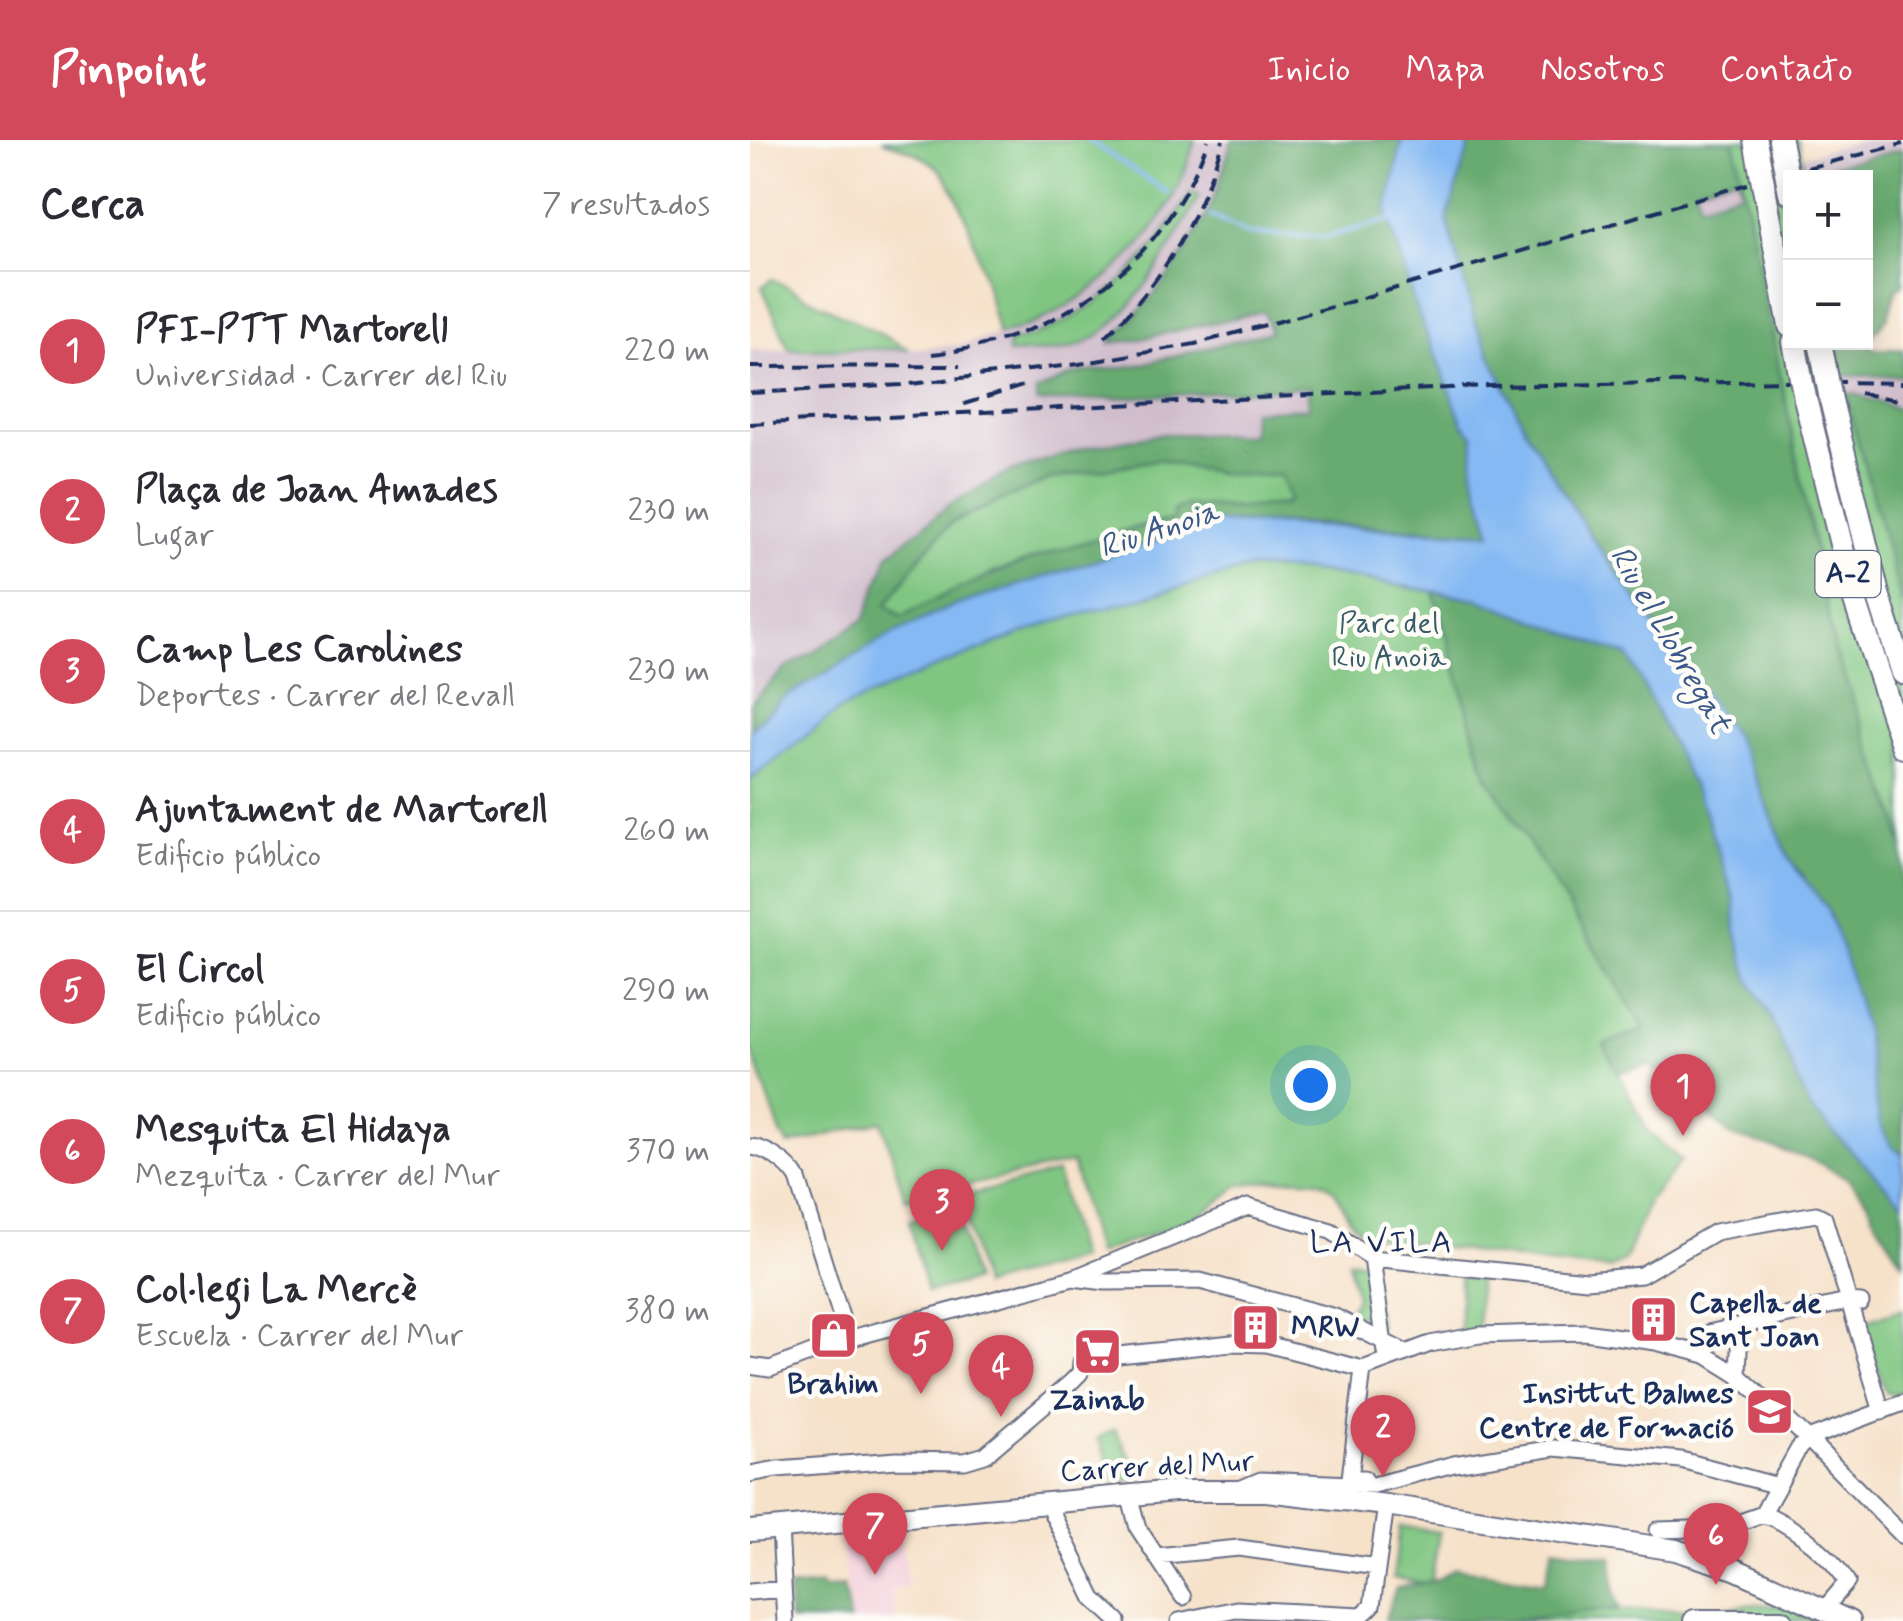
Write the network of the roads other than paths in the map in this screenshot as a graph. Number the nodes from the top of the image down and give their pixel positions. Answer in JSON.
{"nodes":[{"id":1,"x":1756,"y":140,"type":"edge"},
{"id":2,"x":1780,"y":140,"type":"edge"},
{"id":3,"x":1786,"y":170,"type":"edge"},
{"id":4,"x":1783,"y":288,"type":"edge"},
{"id":5,"x":1796,"y":350,"type":"edge"},
{"id":6,"x":1821,"y":350,"type":"edge"},
{"id":7,"x":1903,"y":673,"type":"edge"},
{"id":8,"x":1903,"y":747,"type":"edge"},
{"id":9,"x":750,"y":1147,"type":"edge"},
{"id":10,"x":1372,"y":1258,"type":"junction"},
{"id":11,"x":1073,"y":1278,"type":"junction"},
{"id":12,"x":1854,"y":1302,"type":"junction"},
{"id":13,"x":1740,"y":1327,"type":"junction"},
{"id":14,"x":848,"y":1339,"type":"junction"},
{"id":15,"x":1386,"y":1345,"type":"junction"},
{"id":16,"x":1406,"y":1353,"type":"junction"},
{"id":17,"x":1706,"y":1356,"type":"junction"},
{"id":18,"x":750,"y":1366,"type":"edge"},
{"id":19,"x":1371,"y":1366,"type":"junction"},
{"id":20,"x":1738,"y":1375,"type":"junction"},
{"id":21,"x":1903,"y":1403,"type":"edge"},
{"id":22,"x":1882,"y":1412,"type":"junction"},
{"id":23,"x":1808,"y":1439,"type":"junction"},
{"id":24,"x":750,"y":1474,"type":"edge"},
{"id":25,"x":1408,"y":1476,"type":"junction"},
{"id":26,"x":1778,"y":1486,"type":"junction"},
{"id":27,"x":1239,"y":1490,"type":"junction"},
{"id":28,"x":1129,"y":1495,"type":"junction"},
{"id":29,"x":1047,"y":1503,"type":"junction"},
{"id":30,"x":1386,"y":1505,"type":"junction"},
{"id":31,"x":1765,"y":1509,"type":"dead end"},
{"id":32,"x":780,"y":1528,"type":"junction"},
{"id":33,"x":1658,"y":1530,"type":"dead end"},
{"id":34,"x":750,"y":1531,"type":"edge"},
{"id":35,"x":1903,"y":1536,"type":"edge"},
{"id":36,"x":1156,"y":1556,"type":"junction"},
{"id":37,"x":1377,"y":1567,"type":"junction"},
{"id":38,"x":784,"y":1589,"type":"junction"},
{"id":39,"x":750,"y":1592,"type":"edge"},
{"id":40,"x":1182,"y":1597,"type":"dead end"},
{"id":41,"x":1825,"y":1608,"type":"junction"},
{"id":42,"x":785,"y":1621,"type":"edge"},
{"id":43,"x":1118,"y":1621,"type":"edge"},
{"id":44,"x":1180,"y":1621,"type":"edge"},
{"id":45,"x":1695,"y":1621,"type":"edge"},
{"id":46,"x":1782,"y":1621,"type":"edge"},
{"id":47,"x":1849,"y":1621,"type":"edge"}],
"edges":[{"from":1,"to":4,"type":"highway"},
{"from":2,"to":3,"type":"highway"},
{"from":5,"to":8,"type":"highway","number":"A-2","bridge":true},
{"from":6,"to":7,"type":"highway","number":"A-2","bridge":true},
{"from":9,"to":14,"type":"street"},
{"from":10,"to":11,"type":"street"},
{"from":10,"to":12,"type":"street"},
{"from":10,"to":15,"type":"street"},
{"from":11,"to":14,"type":"street"},
{"from":11,"to":15,"type":"street"},
{"from":12,"to":13,"type":"street"},
{"from":12,"to":22,"type":"street"},
{"from":13,"to":17,"type":"street"},
{"from":13,"to":20,"type":"street"},
{"from":14,"to":18,"type":"street"},
{"from":15,"to":16,"type":"street"},
{"from":15,"to":19,"type":"street"},
{"from":16,"to":17,"type":"street"},
{"from":16,"to":19,"type":"street"},
{"from":17,"to":20,"type":"street"},
{"from":19,"to":24,"type":"street"},
{"from":19,"to":25,"type":"street"},
{"from":20,"to":23,"type":"street"},
{"from":21,"to":22,"type":"street"},
{"from":22,"to":23,"type":"street"},
{"from":23,"to":26,"type":"street"},
{"from":23,"to":35,"type":"street"},
{"from":25,"to":26,"type":"street"},
{"from":25,"to":27,"type":"street"},
{"from":26,"to":31,"type":"street"},
{"from":27,"to":28,"type":"main road","name":"Carrer del Mur"},
{"from":27,"to":30,"type":"main road","name":"Carrer del Mur"},
{"from":28,"to":29,"type":"main road","name":"Carrer del Mur"},
{"from":28,"to":36,"type":"street"},
{"from":29,"to":32,"type":"main road","name":"Carrer del Mur"},
{"from":29,"to":43,"type":"street"},
{"from":30,"to":37,"type":"street"},
{"from":30,"to":41,"type":"main road","name":"Carrer del Mur"},
{"from":32,"to":34,"type":"main road","name":"Carrer del Mur"},
{"from":32,"to":38,"type":"street"},
{"from":33,"to":41,"type":"street"},
{"from":36,"to":37,"type":"street"},
{"from":36,"to":40,"type":"street"},
{"from":37,"to":44,"type":"street"},
{"from":38,"to":39,"type":"street"},
{"from":38,"to":42,"type":"street"},
{"from":41,"to":47,"type":"main road","name":"Carrer del Mur"},
{"from":45,"to":46,"type":"highway"}]}
